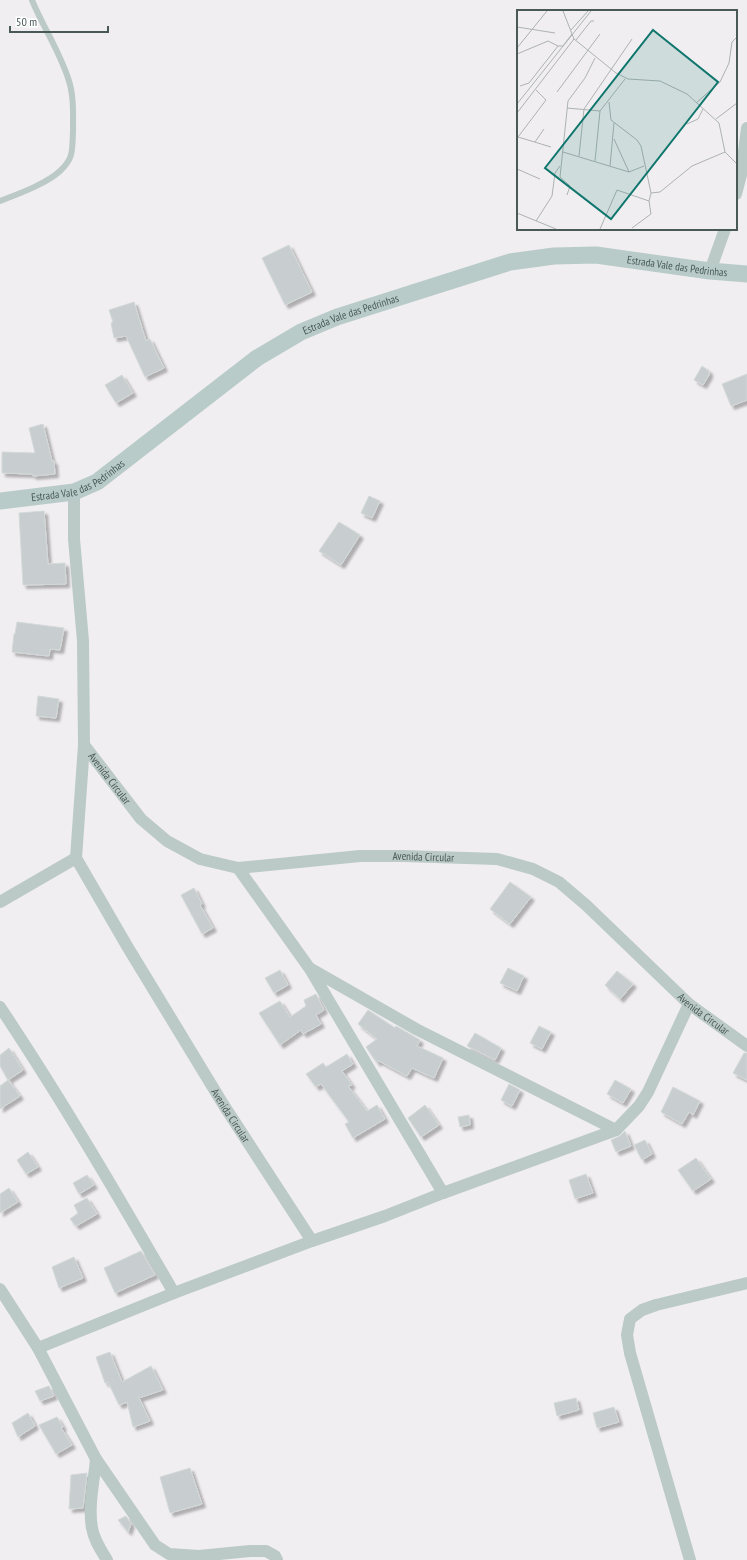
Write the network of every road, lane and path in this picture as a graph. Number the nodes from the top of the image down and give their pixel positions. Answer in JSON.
{"nodes":[{"id":1,"x":32,"y":0,"type":"edge"},
{"id":2,"x":747,"y":128,"type":"edge"},
{"id":3,"x":737,"y":190,"type":"edge"},
{"id":4,"x":0,"y":201,"type":"edge"},
{"id":5,"x":725,"y":230,"type":"edge"},
{"id":6,"x":710,"y":271,"type":"junction"},
{"id":7,"x":747,"y":274,"type":"edge"},
{"id":8,"x":74,"y":492,"type":"junction"},
{"id":9,"x":0,"y":501,"type":"edge"},
{"id":10,"x":84,"y":745,"type":"junction"},
{"id":11,"x":76,"y":858,"type":"junction"},
{"id":12,"x":238,"y":868,"type":"junction"},
{"id":13,"x":0,"y":902,"type":"edge"},
{"id":14,"x":310,"y":969,"type":"junction"},
{"id":15,"x":689,"y":1004,"type":"junction"},
{"id":16,"x":0,"y":1008,"type":"edge"},
{"id":17,"x":747,"y":1046,"type":"edge"},
{"id":18,"x":616,"y":1130,"type":"junction"},
{"id":19,"x":443,"y":1193,"type":"junction"},
{"id":20,"x":312,"y":1241,"type":"junction"},
{"id":21,"x":747,"y":1283,"type":"edge"},
{"id":22,"x":0,"y":1289,"type":"edge"},
{"id":23,"x":174,"y":1293,"type":"junction"},
{"id":24,"x":38,"y":1348,"type":"junction"},
{"id":25,"x":96,"y":1459,"type":"junction"},
{"id":26,"x":107,"y":1560,"type":"edge"},
{"id":27,"x":277,"y":1560,"type":"edge"},
{"id":28,"x":690,"y":1560,"type":"edge"}],
"edges":[{"from":1,"to":4,"type":"lane"},
{"from":2,"to":3,"type":"street"},
{"from":5,"to":6,"type":"street"},
{"from":6,"to":7,"type":"main road","name":"Estrada Vale das Pedrinhas"},
{"from":6,"to":8,"type":"main road","name":"Estrada Vale das Pedrinhas"},
{"from":8,"to":9,"type":"main road","name":"Estrada Vale das Pedrinhas"},
{"from":8,"to":10,"type":"street","name":"Avenida Circular"},
{"from":10,"to":11,"type":"street","name":"Avenida Circular"},
{"from":10,"to":12,"type":"street","name":"Avenida Circular"},
{"from":11,"to":13,"type":"street"},
{"from":11,"to":20,"type":"street","name":"Avenida Circular"},
{"from":12,"to":14,"type":"street"},
{"from":12,"to":15,"type":"street","name":"Avenida Circular"},
{"from":14,"to":18,"type":"street"},
{"from":14,"to":19,"type":"street"},
{"from":15,"to":17,"type":"street","name":"Avenida Circular"},
{"from":15,"to":18,"type":"street"},
{"from":16,"to":23,"type":"street"},
{"from":18,"to":19,"type":"street"},
{"from":19,"to":20,"type":"street"},
{"from":20,"to":23,"type":"street"},
{"from":21,"to":28,"type":"street"},
{"from":22,"to":24,"type":"street"},
{"from":23,"to":24,"type":"street"},
{"from":24,"to":25,"type":"street"},
{"from":25,"to":26,"type":"street"},
{"from":25,"to":27,"type":"street"}]}
